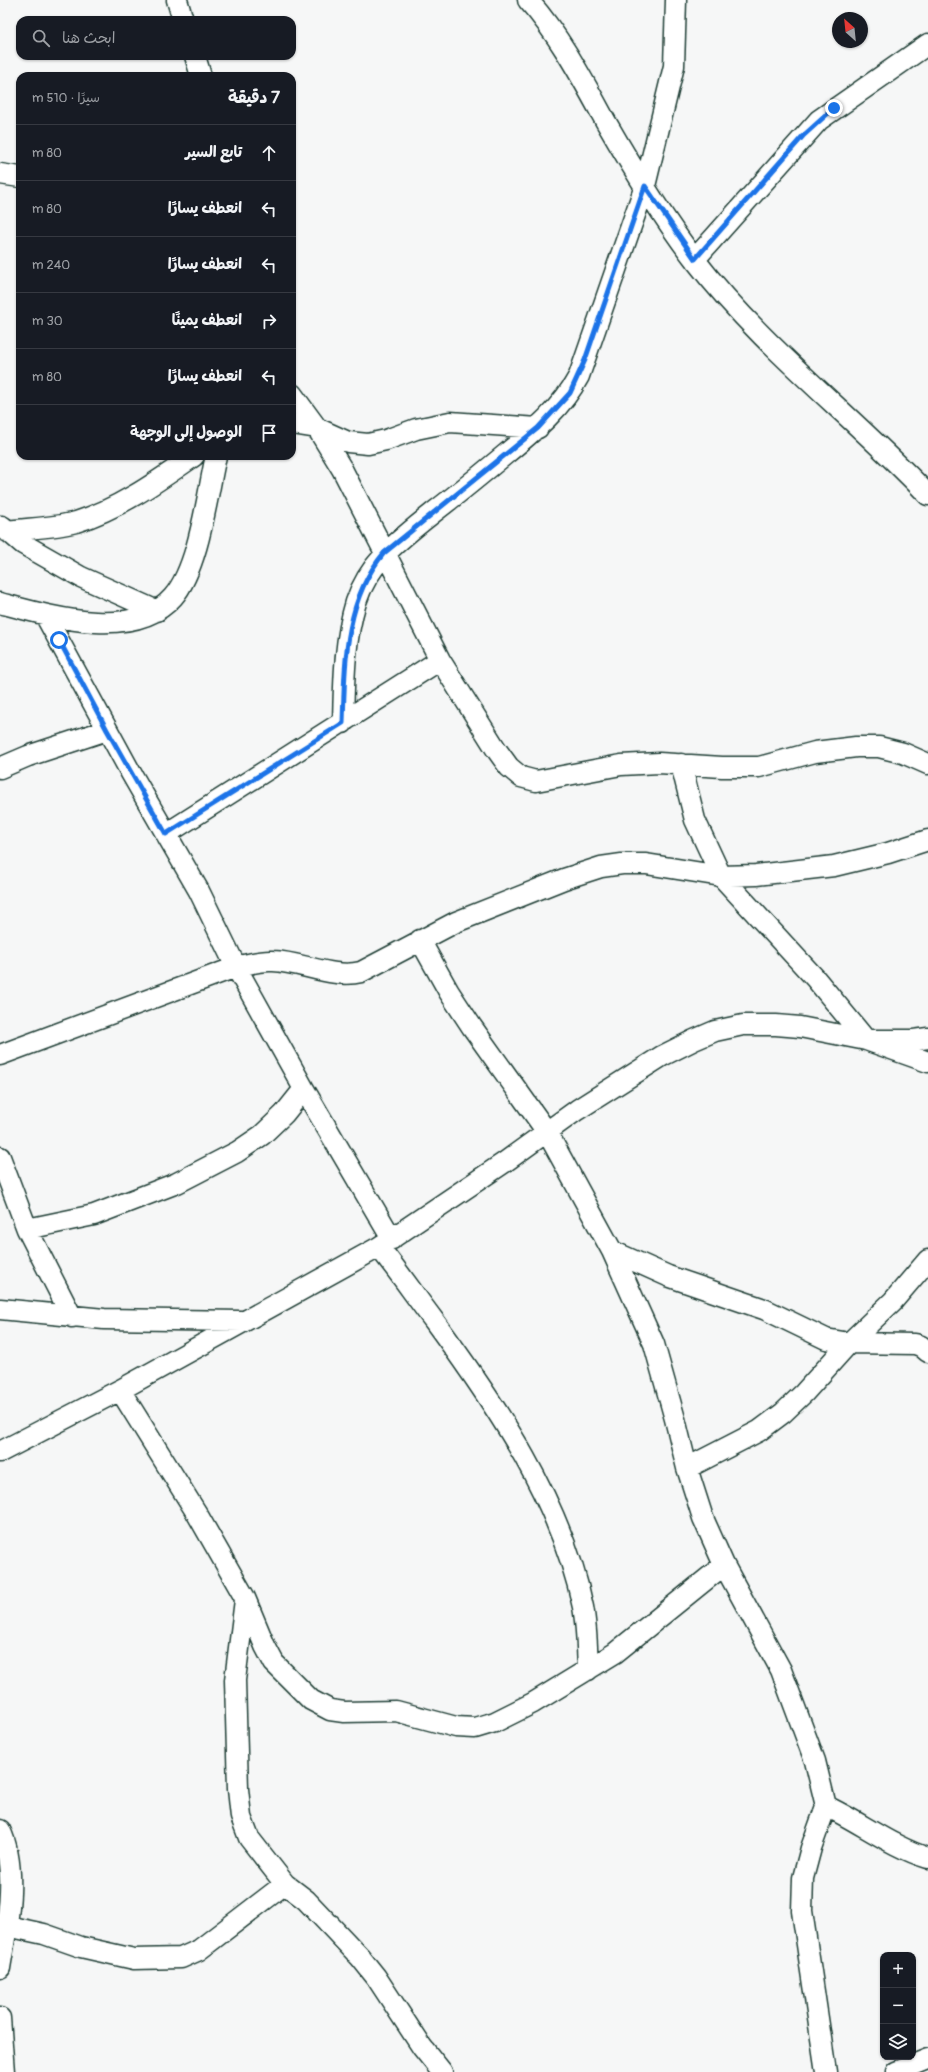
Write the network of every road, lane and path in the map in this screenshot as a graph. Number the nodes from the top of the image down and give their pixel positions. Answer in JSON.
{"nodes":[{"id":1,"x":177,"y":0,"type":"edge"},
{"id":2,"x":528,"y":0,"type":"edge"},
{"id":3,"x":676,"y":0,"type":"edge"},
{"id":4,"x":182,"y":16,"type":"edge"},
{"id":5,"x":928,"y":44,"type":"edge"},
{"id":6,"x":196,"y":60,"type":"edge"},
{"id":7,"x":200,"y":72,"type":"edge"},
{"id":8,"x":0,"y":174,"type":"edge"},
{"id":9,"x":16,"y":176,"type":"edge"},
{"id":10,"x":645,"y":186,"type":"junction"},
{"id":11,"x":695,"y":259,"type":"junction"},
{"id":12,"x":296,"y":399,"type":"edge"},
{"id":13,"x":296,"y":425,"type":"edge"},
{"id":14,"x":317,"y":428,"type":"junction"},
{"id":15,"x":538,"y":428,"type":"junction"},
{"id":16,"x":188,"y":460,"type":"edge"},
{"id":17,"x":215,"y":460,"type":"edge"},
{"id":18,"x":928,"y":495,"type":"edge"},
{"id":19,"x":3,"y":527,"type":"edge"},
{"id":20,"x":384,"y":553,"type":"junction"},
{"id":21,"x":0,"y":603,"type":"edge"},
{"id":22,"x":157,"y":611,"type":"junction"},
{"id":23,"x":45,"y":615,"type":"junction"},
{"id":24,"x":440,"y":660,"type":"junction"},
{"id":25,"x":343,"y":723,"type":"junction"},
{"id":26,"x":107,"y":730,"type":"junction"},
{"id":27,"x":681,"y":764,"type":"junction"},
{"id":28,"x":928,"y":764,"type":"edge"},
{"id":29,"x":0,"y":768,"type":"edge"},
{"id":30,"x":166,"y":834,"type":"junction"},
{"id":31,"x":928,"y":840,"type":"edge"},
{"id":32,"x":721,"y":876,"type":"junction"},
{"id":33,"x":420,"y":940,"type":"junction"},
{"id":34,"x":236,"y":967,"type":"junction"},
{"id":35,"x":928,"y":1038,"type":"edge"},
{"id":36,"x":866,"y":1040,"type":"junction"},
{"id":37,"x":0,"y":1054,"type":"edge"},
{"id":38,"x":928,"y":1062,"type":"edge"},
{"id":39,"x":304,"y":1089,"type":"junction"},
{"id":40,"x":547,"y":1132,"type":"junction"},
{"id":41,"x":0,"y":1157,"type":"edge"},
{"id":42,"x":26,"y":1229,"type":"junction"},
{"id":43,"x":385,"y":1243,"type":"junction"},
{"id":44,"x":612,"y":1251,"type":"junction"},
{"id":45,"x":928,"y":1260,"type":"edge"},
{"id":46,"x":0,"y":1309,"type":"edge"},
{"id":47,"x":72,"y":1317,"type":"junction"},
{"id":48,"x":243,"y":1321,"type":"junction"},
{"id":49,"x":849,"y":1343,"type":"junction"},
{"id":50,"x":928,"y":1352,"type":"edge"},
{"id":51,"x":120,"y":1390,"type":"junction"},
{"id":52,"x":0,"y":1452,"type":"edge"},
{"id":53,"x":687,"y":1468,"type":"junction"},
{"id":54,"x":724,"y":1565,"type":"junction"},
{"id":55,"x":245,"y":1598,"type":"junction"},
{"id":56,"x":588,"y":1670,"type":"junction"},
{"id":57,"x":826,"y":1806,"type":"junction"},
{"id":58,"x":0,"y":1830,"type":"edge"},
{"id":59,"x":928,"y":1858,"type":"edge"},
{"id":60,"x":285,"y":1884,"type":"junction"},
{"id":61,"x":3,"y":1926,"type":"edge"},
{"id":62,"x":0,"y":1968,"type":"edge"},
{"id":63,"x":0,"y":2018,"type":"edge"},
{"id":64,"x":928,"y":2059,"type":"edge"},
{"id":65,"x":4,"y":2072,"type":"edge"},
{"id":66,"x":442,"y":2072,"type":"edge"},
{"id":67,"x":826,"y":2072,"type":"edge"},
{"id":68,"x":896,"y":2072,"type":"edge"}],
"edges":[{"from":1,"to":4,"type":"street"},
{"from":2,"to":10,"type":"street"},
{"from":3,"to":10,"type":"street"},
{"from":5,"to":11,"type":"street"},
{"from":6,"to":7,"type":"street"},
{"from":8,"to":9,"type":"street"},
{"from":10,"to":11,"type":"street"},
{"from":10,"to":15,"type":"street"},
{"from":11,"to":18,"type":"street"},
{"from":12,"to":14,"type":"street"},
{"from":13,"to":14,"type":"street"},
{"from":14,"to":15,"type":"street"},
{"from":14,"to":20,"type":"street"},
{"from":15,"to":20,"type":"street"},
{"from":16,"to":19,"type":"street"},
{"from":17,"to":22,"type":"street"},
{"from":19,"to":22,"type":"street"},
{"from":20,"to":24,"type":"street"},
{"from":20,"to":25,"type":"street"},
{"from":21,"to":23,"type":"street"},
{"from":22,"to":23,"type":"street"},
{"from":23,"to":26,"type":"street"},
{"from":24,"to":25,"type":"street"},
{"from":24,"to":27,"type":"street"},
{"from":25,"to":30,"type":"street"},
{"from":26,"to":29,"type":"street"},
{"from":26,"to":30,"type":"street"},
{"from":27,"to":28,"type":"street"},
{"from":27,"to":32,"type":"street"},
{"from":30,"to":34,"type":"street"},
{"from":31,"to":32,"type":"street"},
{"from":32,"to":33,"type":"street"},
{"from":32,"to":36,"type":"street"},
{"from":33,"to":34,"type":"street"},
{"from":33,"to":40,"type":"street"},
{"from":34,"to":37,"type":"street"},
{"from":34,"to":39,"type":"street"},
{"from":35,"to":36,"type":"street"},
{"from":36,"to":38,"type":"street"},
{"from":36,"to":40,"type":"street"},
{"from":39,"to":42,"type":"street"},
{"from":39,"to":43,"type":"street"},
{"from":40,"to":43,"type":"street"},
{"from":40,"to":44,"type":"street"},
{"from":41,"to":42,"type":"street"},
{"from":42,"to":47,"type":"street"},
{"from":43,"to":48,"type":"street"},
{"from":43,"to":56,"type":"street"},
{"from":44,"to":49,"type":"street"},
{"from":44,"to":53,"type":"street"},
{"from":45,"to":49,"type":"street"},
{"from":46,"to":47,"type":"street"},
{"from":47,"to":48,"type":"street"},
{"from":48,"to":51,"type":"street"},
{"from":49,"to":50,"type":"street"},
{"from":49,"to":53,"type":"street"},
{"from":51,"to":52,"type":"street"},
{"from":51,"to":55,"type":"street"},
{"from":53,"to":54,"type":"street"},
{"from":54,"to":56,"type":"street"},
{"from":54,"to":57,"type":"street"},
{"from":55,"to":56,"type":"street"},
{"from":55,"to":60,"type":"street"},
{"from":57,"to":59,"type":"street"},
{"from":57,"to":67,"type":"street"},
{"from":58,"to":61,"type":"street"},
{"from":60,"to":61,"type":"street"},
{"from":60,"to":66,"type":"street"},
{"from":61,"to":62,"type":"street"},
{"from":63,"to":65,"type":"street"},
{"from":64,"to":68,"type":"street"}]}
